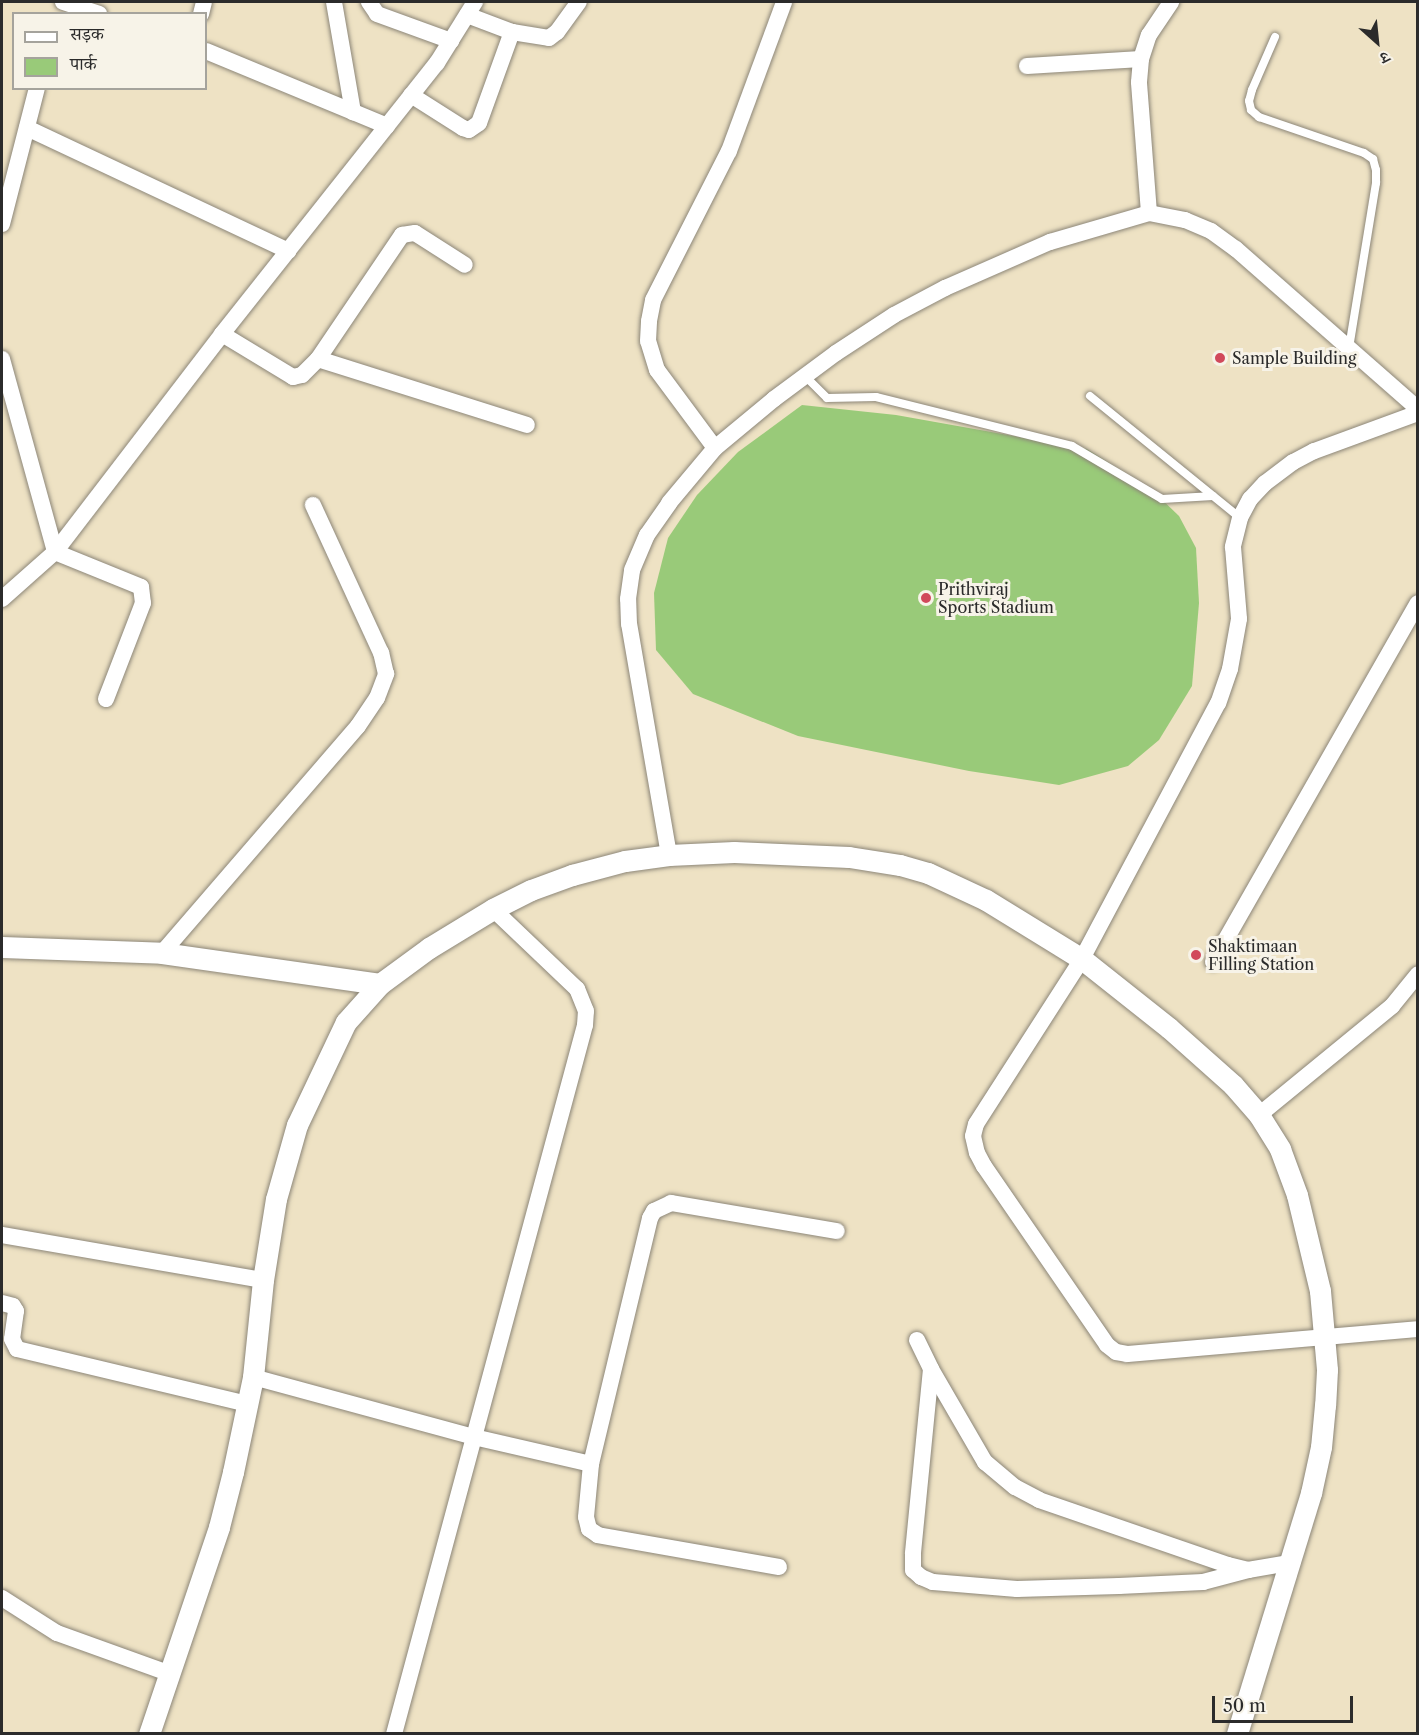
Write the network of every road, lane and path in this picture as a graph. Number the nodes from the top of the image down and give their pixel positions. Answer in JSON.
{"nodes":[{"id":1,"x":61,"y":2,"type":"edge"},
{"id":2,"x":334,"y":2,"type":"edge"},
{"id":3,"x":369,"y":2,"type":"edge"},
{"id":4,"x":579,"y":2,"type":"edge"},
{"id":5,"x":784,"y":2,"type":"edge"},
{"id":6,"x":1171,"y":2,"type":"edge"},
{"id":7,"x":471,"y":8,"type":"edge"},
{"id":8,"x":93,"y":12,"type":"edge"},
{"id":9,"x":512,"y":32,"type":"junction"},
{"id":10,"x":1275,"y":37,"type":"dead end"},
{"id":11,"x":452,"y":41,"type":"junction"},
{"id":12,"x":207,"y":51,"type":"edge"},
{"id":13,"x":1141,"y":59,"type":"junction"},
{"id":14,"x":1027,"y":66,"type":"dead end"},
{"id":15,"x":36,"y":90,"type":"edge"},
{"id":16,"x":411,"y":95,"type":"junction"},
{"id":17,"x":353,"y":112,"type":"junction"},
{"id":18,"x":387,"y":126,"type":"junction"},
{"id":19,"x":27,"y":128,"type":"junction"},
{"id":20,"x":1149,"y":213,"type":"junction"},
{"id":21,"x":2,"y":224,"type":"edge"},
{"id":22,"x":288,"y":251,"type":"junction"},
{"id":23,"x":465,"y":265,"type":"dead end"},
{"id":24,"x":222,"y":334,"type":"junction"},
{"id":25,"x":1350,"y":347,"type":"junction"},
{"id":26,"x":2,"y":359,"type":"edge"},
{"id":27,"x":318,"y":359,"type":"junction"},
{"id":28,"x":805,"y":376,"type":"junction"},
{"id":29,"x":1090,"y":396,"type":"dead end"},
{"id":30,"x":1418,"y":411,"type":"edge"},
{"id":31,"x":527,"y":425,"type":"dead end"},
{"id":32,"x":715,"y":448,"type":"junction"},
{"id":33,"x":1213,"y":496,"type":"junction"},
{"id":34,"x":313,"y":505,"type":"dead end"},
{"id":35,"x":1240,"y":518,"type":"junction"},
{"id":36,"x":55,"y":552,"type":"junction"},
{"id":37,"x":2,"y":599,"type":"edge"},
{"id":38,"x":1418,"y":603,"type":"edge"},
{"id":39,"x":106,"y":699,"type":"dead end"},
{"id":40,"x":669,"y":855,"type":"junction"},
{"id":41,"x":493,"y":909,"type":"junction"},
{"id":42,"x":2,"y":947,"type":"edge"},
{"id":43,"x":162,"y":953,"type":"junction"},
{"id":44,"x":1082,"y":958,"type":"junction"},
{"id":45,"x":1213,"y":962,"type":"dead end"},
{"id":46,"x":1418,"y":974,"type":"edge"},
{"id":47,"x":380,"y":984,"type":"junction"},
{"id":48,"x":1259,"y":1114,"type":"junction"},
{"id":49,"x":837,"y":1231,"type":"dead end"},
{"id":50,"x":2,"y":1235,"type":"edge"},
{"id":51,"x":263,"y":1280,"type":"junction"},
{"id":52,"x":2,"y":1303,"type":"edge"},
{"id":53,"x":1418,"y":1329,"type":"edge"},
{"id":54,"x":1325,"y":1337,"type":"junction"},
{"id":55,"x":917,"y":1340,"type":"dead end"},
{"id":56,"x":931,"y":1369,"type":"junction"},
{"id":57,"x":253,"y":1377,"type":"junction"},
{"id":58,"x":248,"y":1404,"type":"junction"},
{"id":59,"x":474,"y":1437,"type":"junction"},
{"id":60,"x":591,"y":1464,"type":"junction"},
{"id":61,"x":1288,"y":1563,"type":"junction"},
{"id":62,"x":779,"y":1567,"type":"dead end"},
{"id":63,"x":1248,"y":1570,"type":"junction"},
{"id":64,"x":2,"y":1598,"type":"edge"},
{"id":65,"x":171,"y":1674,"type":"junction"},
{"id":66,"x":149,"y":1734,"type":"edge"},
{"id":67,"x":394,"y":1734,"type":"edge"},
{"id":68,"x":1238,"y":1734,"type":"edge"}],
"edges":[{"from":1,"to":8,"type":"street"},
{"from":2,"to":17,"type":"street"},
{"from":3,"to":11,"type":"street"},
{"from":4,"to":9,"type":"street"},
{"from":5,"to":32,"type":"street"},
{"from":6,"to":13,"type":"street"},
{"from":7,"to":9,"type":"street"},
{"from":7,"to":11,"type":"street"},
{"from":9,"to":16,"type":"street"},
{"from":10,"to":25,"type":"lane"},
{"from":11,"to":16,"type":"street"},
{"from":12,"to":17,"type":"street"},
{"from":13,"to":14,"type":"street"},
{"from":13,"to":20,"type":"street"},
{"from":15,"to":19,"type":"street"},
{"from":16,"to":18,"type":"street"},
{"from":17,"to":18,"type":"street"},
{"from":18,"to":22,"type":"street"},
{"from":19,"to":21,"type":"street"},
{"from":19,"to":22,"type":"street"},
{"from":20,"to":25,"type":"street"},
{"from":20,"to":28,"type":"street"},
{"from":22,"to":24,"type":"street"},
{"from":23,"to":27,"type":"street"},
{"from":24,"to":27,"type":"street"},
{"from":24,"to":36,"type":"street"},
{"from":25,"to":30,"type":"street"},
{"from":26,"to":36,"type":"street"},
{"from":27,"to":31,"type":"street"},
{"from":28,"to":32,"type":"street"},
{"from":28,"to":33,"type":"lane"},
{"from":29,"to":33,"type":"lane"},
{"from":30,"to":35,"type":"street"},
{"from":32,"to":40,"type":"street"},
{"from":33,"to":35,"type":"lane"},
{"from":34,"to":43,"type":"street"},
{"from":35,"to":44,"type":"street"},
{"from":36,"to":37,"type":"street"},
{"from":36,"to":39,"type":"street"},
{"from":38,"to":45,"type":"street"},
{"from":40,"to":41,"type":"street"},
{"from":40,"to":44,"type":"street"},
{"from":41,"to":47,"type":"street"},
{"from":41,"to":59,"type":"street"},
{"from":42,"to":43,"type":"street"},
{"from":43,"to":47,"type":"street"},
{"from":44,"to":48,"type":"street"},
{"from":44,"to":54,"type":"street"},
{"from":46,"to":48,"type":"street"},
{"from":47,"to":51,"type":"street"},
{"from":48,"to":54,"type":"street"},
{"from":49,"to":60,"type":"street"},
{"from":50,"to":51,"type":"street"},
{"from":51,"to":57,"type":"street"},
{"from":52,"to":58,"type":"street"},
{"from":53,"to":54,"type":"street"},
{"from":54,"to":61,"type":"street"},
{"from":55,"to":56,"type":"street"},
{"from":56,"to":63,"type":"street"},
{"from":56,"to":63,"type":"street"},
{"from":57,"to":58,"type":"street"},
{"from":57,"to":59,"type":"street"},
{"from":58,"to":65,"type":"street"},
{"from":59,"to":60,"type":"street"},
{"from":59,"to":67,"type":"street"},
{"from":60,"to":62,"type":"street"},
{"from":61,"to":63,"type":"street"},
{"from":61,"to":68,"type":"street"},
{"from":64,"to":65,"type":"street"},
{"from":65,"to":66,"type":"street"}]}
